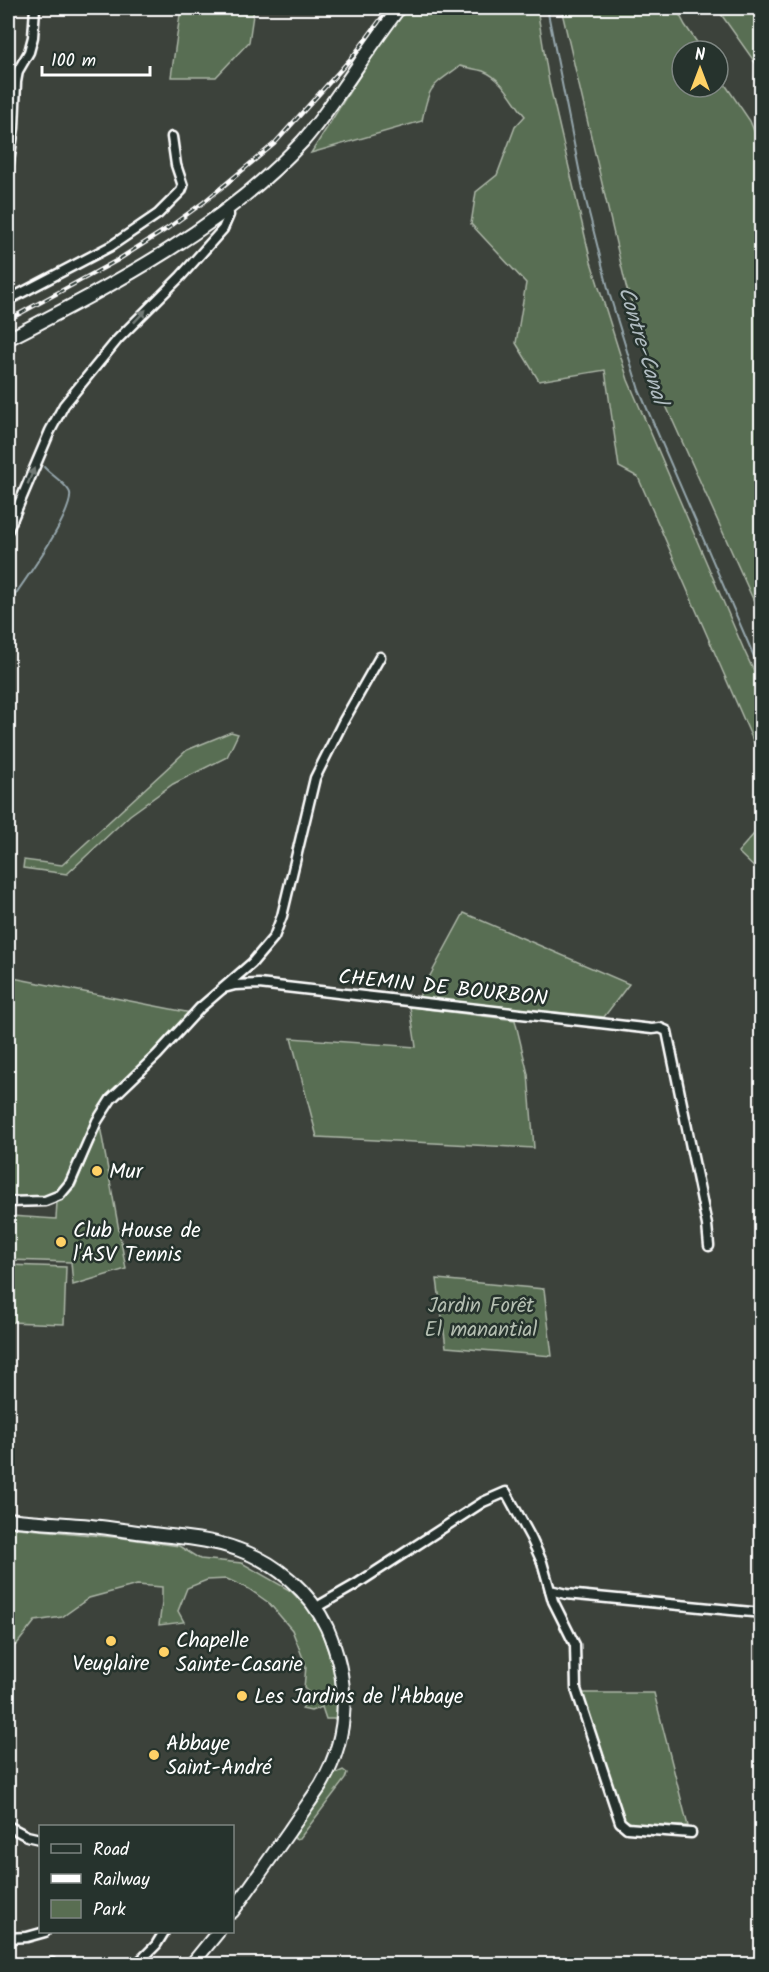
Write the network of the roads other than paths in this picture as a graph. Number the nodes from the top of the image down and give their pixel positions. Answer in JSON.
{"nodes":[{"id":1,"x":35,"y":8,"type":"edge"},
{"id":2,"x":396,"y":9,"type":"edge"},
{"id":3,"x":172,"y":137,"type":"dead end"},
{"id":4,"x":8,"y":170,"type":"edge"},
{"id":5,"x":228,"y":209,"type":"junction"},
{"id":6,"x":8,"y":300,"type":"edge"},
{"id":7,"x":8,"y":339,"type":"edge"},
{"id":8,"x":8,"y":530,"type":"edge"},
{"id":9,"x":380,"y":657,"type":"dead end"},
{"id":10,"x":223,"y":988,"type":"junction"},
{"id":11,"x":8,"y":1202,"type":"edge"},
{"id":12,"x":709,"y":1246,"type":"dead end"},
{"id":13,"x":8,"y":1511,"type":"edge"},
{"id":14,"x":8,"y":1519,"type":"edge"},
{"id":15,"x":83,"y":1525,"type":"junction"},
{"id":16,"x":550,"y":1590,"type":"junction"},
{"id":17,"x":315,"y":1608,"type":"junction"},
{"id":18,"x":762,"y":1613,"type":"edge"},
{"id":19,"x":8,"y":1826,"type":"edge"},
{"id":20,"x":691,"y":1833,"type":"dead end"},
{"id":21,"x":39,"y":1839,"type":"edge"},
{"id":22,"x":234,"y":1909,"type":"edge"},
{"id":23,"x":41,"y":1933,"type":"edge"},
{"id":24,"x":217,"y":1933,"type":"edge"},
{"id":25,"x":161,"y":1934,"type":"edge"},
{"id":26,"x":8,"y":1938,"type":"edge"},
{"id":27,"x":137,"y":1965,"type":"edge"},
{"id":28,"x":192,"y":1965,"type":"edge"}],
"edges":[{"from":1,"to":4,"type":"street"},
{"from":2,"to":5,"type":"main road"},
{"from":3,"to":6,"type":"street"},
{"from":5,"to":7,"type":"main road"},
{"from":8,"to":5,"type":"street","one_way":true},
{"from":9,"to":10,"type":"street"},
{"from":10,"to":11,"type":"street"},
{"from":10,"to":12,"type":"street","name":"CHEMIN DE BOURBON"},
{"from":13,"to":15,"type":"main road"},
{"from":14,"to":15,"type":"main road"},
{"from":15,"to":17,"type":"main road"},
{"from":16,"to":17,"type":"street"},
{"from":16,"to":18,"type":"street"},
{"from":16,"to":20,"type":"street"},
{"from":17,"to":22,"type":"main road"},
{"from":19,"to":21,"type":"street"},
{"from":23,"to":26,"type":"street"},
{"from":24,"to":28,"type":"main road"},
{"from":25,"to":27,"type":"street"}]}
